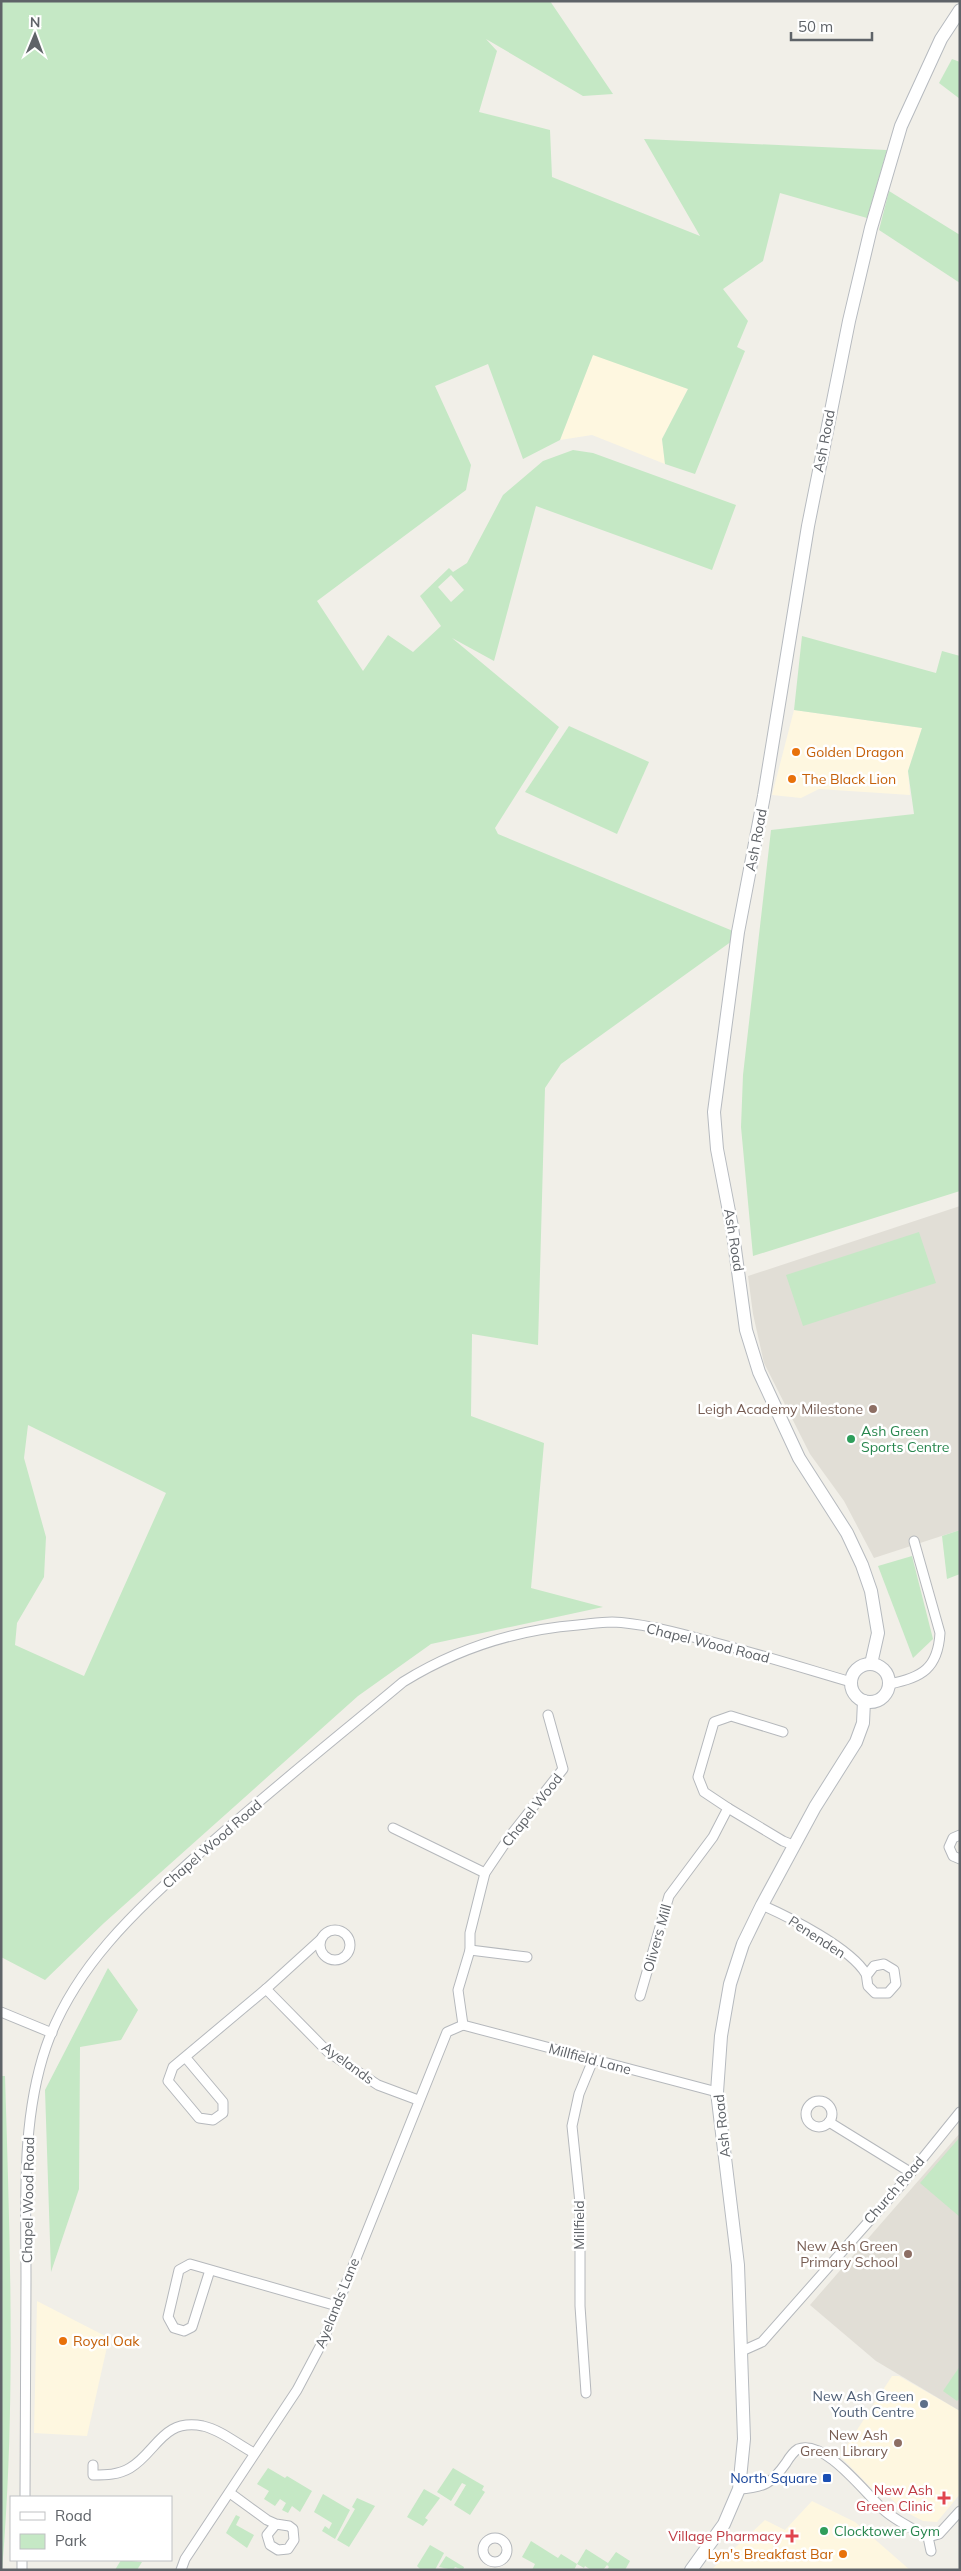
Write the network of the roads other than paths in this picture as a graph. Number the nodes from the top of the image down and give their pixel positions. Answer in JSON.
{"nodes":[{"id":1,"x":960,"y":10,"type":"edge"},
{"id":2,"x":914,"y":1541,"type":"dead end"},
{"id":3,"x":871,"y":1664,"type":"junction"},
{"id":4,"x":851,"y":1682,"type":"junction"},
{"id":5,"x":889,"y":1684,"type":"junction"},
{"id":6,"x":864,"y":1701,"type":"junction"},
{"id":7,"x":548,"y":1715,"type":"dead end"},
{"id":8,"x":784,"y":1732,"type":"dead end"},
{"id":9,"x":728,"y":1808,"type":"junction"},
{"id":10,"x":392,"y":1828,"type":"dead end"},
{"id":11,"x":960,"y":1835,"type":"edge"},
{"id":12,"x":793,"y":1845,"type":"junction"},
{"id":13,"x":960,"y":1859,"type":"edge"},
{"id":14,"x":485,"y":1873,"type":"junction"},
{"id":15,"x":762,"y":1905,"type":"junction"},
{"id":16,"x":320,"y":1940,"type":"dead end"},
{"id":17,"x":470,"y":1950,"type":"junction"},
{"id":18,"x":527,"y":1957,"type":"dead end"},
{"id":19,"x":867,"y":1975,"type":"dead end"},
{"id":20,"x":266,"y":1989,"type":"junction"},
{"id":21,"x":640,"y":1996,"type":"dead end"},
{"id":22,"x":1,"y":2012,"type":"edge"},
{"id":23,"x":463,"y":2025,"type":"junction"},
{"id":24,"x":52,"y":2033,"type":"junction"},
{"id":25,"x":186,"y":2058,"type":"junction"},
{"id":26,"x":593,"y":2060,"type":"junction"},
{"id":27,"x":717,"y":2092,"type":"junction"},
{"id":28,"x":418,"y":2100,"type":"junction"},
{"id":29,"x":960,"y":2112,"type":"edge"},
{"id":30,"x":829,"y":2122,"type":"dead end"},
{"id":31,"x":910,"y":2172,"type":"junction"},
{"id":32,"x":210,"y":2270,"type":"junction"},
{"id":33,"x":336,"y":2306,"type":"junction"},
{"id":34,"x":742,"y":2351,"type":"junction"},
{"id":35,"x":586,"y":2393,"type":"dead end"},
{"id":36,"x":254,"y":2453,"type":"junction"},
{"id":37,"x":93,"y":2465,"type":"dead end"},
{"id":38,"x":739,"y":2489,"type":"junction"},
{"id":39,"x":230,"y":2493,"type":"junction"},
{"id":40,"x":25,"y":2496,"type":"edge"},
{"id":41,"x":960,"y":2511,"type":"edge"},
{"id":42,"x":276,"y":2524,"type":"dead end"},
{"id":43,"x":928,"y":2537,"type":"junction"},
{"id":44,"x":931,"y":2552,"type":"dead end"},
{"id":45,"x":500,"y":2560,"type":"dead end"},
{"id":46,"x":181,"y":2570,"type":"edge"},
{"id":47,"x":505,"y":2570,"type":"edge"},
{"id":48,"x":691,"y":2570,"type":"edge"}],
"edges":[{"from":1,"to":3,"type":"street","name":"Ash Road"},
{"from":2,"to":5,"type":"street"},
{"from":3,"to":4,"type":"street"},
{"from":3,"to":5,"type":"street"},
{"from":4,"to":6,"type":"street"},
{"from":4,"to":24,"type":"street","name":"Chapel Wood Road"},
{"from":5,"to":6,"type":"street"},
{"from":6,"to":12,"type":"street","name":"Ash Road"},
{"from":7,"to":14,"type":"street","name":"Chapel Wood"},
{"from":8,"to":9,"type":"street"},
{"from":9,"to":12,"type":"street"},
{"from":9,"to":21,"type":"street","name":"Olivers Mill"},
{"from":10,"to":14,"type":"street"},
{"from":11,"to":13,"type":"street"},
{"from":12,"to":15,"type":"street","name":"Ash Road"},
{"from":14,"to":17,"type":"street","name":"Chapel Wood"},
{"from":15,"to":19,"type":"street","name":"Penenden"},
{"from":15,"to":27,"type":"street","name":"Ash Road"},
{"from":16,"to":20,"type":"street"},
{"from":17,"to":18,"type":"street"},
{"from":17,"to":23,"type":"street","name":"Chapel Wood"},
{"from":20,"to":25,"type":"street"},
{"from":20,"to":28,"type":"street","name":"Ayelands"},
{"from":22,"to":24,"type":"street"},
{"from":23,"to":26,"type":"street","name":"Millfield Lane"},
{"from":23,"to":28,"type":"street","name":"Ayelands Lane"},
{"from":24,"to":40,"type":"street","name":"Chapel Wood Road"},
{"from":25,"to":25,"type":"street"},
{"from":26,"to":27,"type":"street","name":"Millfield Lane"},
{"from":26,"to":35,"type":"street","name":"Millfield"},
{"from":27,"to":34,"type":"street","name":"Ash Road"},
{"from":28,"to":33,"type":"street","name":"Ayelands Lane"},
{"from":29,"to":31,"type":"street","name":"Church Road"},
{"from":30,"to":31,"type":"street"},
{"from":31,"to":34,"type":"street","name":"Church Road"},
{"from":32,"to":32,"type":"street"},
{"from":32,"to":33,"type":"street"},
{"from":33,"to":36,"type":"street","name":"Ayelands Lane"},
{"from":34,"to":38,"type":"street","name":"Ash Road"},
{"from":36,"to":37,"type":"street"},
{"from":36,"to":39,"type":"street","name":"Ayelands Lane"},
{"from":38,"to":43,"type":"street"},
{"from":38,"to":48,"type":"street","name":"Ash Road"},
{"from":39,"to":42,"type":"street"},
{"from":39,"to":46,"type":"street","name":"Ayelands Lane"},
{"from":41,"to":43,"type":"street"},
{"from":43,"to":44,"type":"street"},
{"from":45,"to":47,"type":"street"}]}
